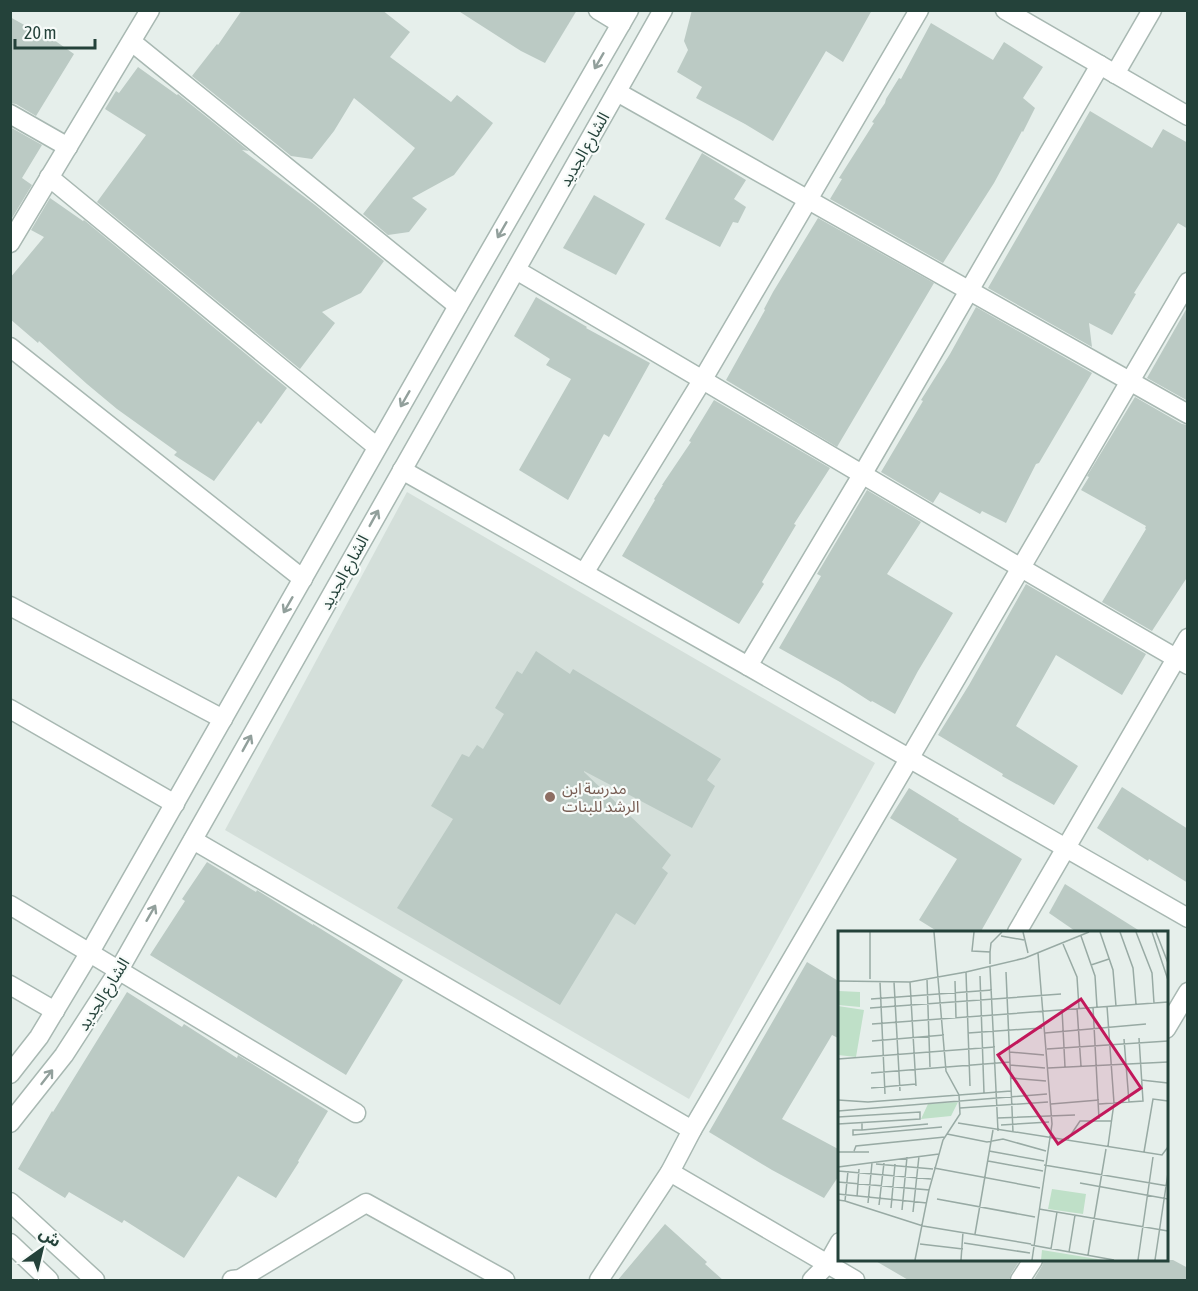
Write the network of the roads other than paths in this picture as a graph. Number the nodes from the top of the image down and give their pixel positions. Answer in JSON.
{"nodes":[{"id":1,"x":150,"y":10,"type":"edge"},
{"id":2,"x":598,"y":10,"type":"edge"},
{"id":3,"x":663,"y":10,"type":"edge"},
{"id":4,"x":919,"y":10,"type":"edge"},
{"id":5,"x":1005,"y":10,"type":"edge"},
{"id":6,"x":1152,"y":10,"type":"edge"},
{"id":7,"x":625,"y":17,"type":"edge"},
{"id":8,"x":132,"y":42,"type":"junction"},
{"id":9,"x":1108,"y":70,"type":"junction"},
{"id":10,"x":616,"y":92,"type":"junction"},
{"id":11,"x":10,"y":114,"type":"edge"},
{"id":12,"x":1188,"y":116,"type":"edge"},
{"id":13,"x":68,"y":147,"type":"junction"},
{"id":14,"x":49,"y":177,"type":"junction"},
{"id":15,"x":808,"y":200,"type":"junction"},
{"id":16,"x":10,"y":243,"type":"edge"},
{"id":17,"x":516,"y":270,"type":"junction"},
{"id":18,"x":1188,"y":282,"type":"edge"},
{"id":19,"x":968,"y":290,"type":"junction"},
{"id":20,"x":458,"y":306,"type":"junction"},
{"id":21,"x":10,"y":347,"type":"edge"},
{"id":22,"x":703,"y":379,"type":"junction"},
{"id":23,"x":1130,"y":381,"type":"junction"},
{"id":24,"x":1188,"y":414,"type":"edge"},
{"id":25,"x":377,"y":447,"type":"junction"},
{"id":26,"x":402,"y":470,"type":"junction"},
{"id":27,"x":862,"y":475,"type":"junction"},
{"id":28,"x":1021,"y":568,"type":"junction"},
{"id":29,"x":584,"y":573,"type":"junction"},
{"id":30,"x":303,"y":579,"type":"junction"},
{"id":31,"x":10,"y":606,"type":"edge"},
{"id":32,"x":1188,"y":638,"type":"edge"},
{"id":33,"x":1182,"y":662,"type":"edge"},
{"id":34,"x":748,"y":666,"type":"junction"},
{"id":35,"x":10,"y":709,"type":"edge"},
{"id":36,"x":223,"y":719,"type":"junction"},
{"id":37,"x":909,"y":759,"type":"junction"},
{"id":38,"x":175,"y":804,"type":"junction"},
{"id":39,"x":193,"y":840,"type":"junction"},
{"id":40,"x":1065,"y":849,"type":"junction"},
{"id":41,"x":10,"y":905,"type":"edge"},
{"id":42,"x":1188,"y":918,"type":"edge"},
{"id":43,"x":1018,"y":931,"type":"edge"},
{"id":44,"x":90,"y":952,"type":"junction"},
{"id":45,"x":119,"y":970,"type":"junction"},
{"id":46,"x":10,"y":985,"type":"edge"},
{"id":47,"x":1188,"y":992,"type":"edge"},
{"id":48,"x":55,"y":1011,"type":"junction"},
{"id":49,"x":1168,"y":1027,"type":"edge"},
{"id":50,"x":10,"y":1074,"type":"edge"},
{"id":51,"x":356,"y":1113,"type":"dead end"},
{"id":52,"x":10,"y":1123,"type":"edge"},
{"id":53,"x":692,"y":1130,"type":"junction"},
{"id":54,"x":670,"y":1172,"type":"junction"},
{"id":55,"x":10,"y":1202,"type":"edge"},
{"id":56,"x":10,"y":1243,"type":"edge"},
{"id":57,"x":838,"y":1246,"type":"edge"},
{"id":58,"x":1032,"y":1261,"type":"edge"},
{"id":59,"x":827,"y":1265,"type":"junction"},
{"id":60,"x":49,"y":1281,"type":"edge"},
{"id":61,"x":95,"y":1281,"type":"edge"},
{"id":62,"x":232,"y":1281,"type":"edge"},
{"id":63,"x":505,"y":1281,"type":"edge"},
{"id":64,"x":599,"y":1281,"type":"edge"},
{"id":65,"x":813,"y":1281,"type":"edge"},
{"id":66,"x":855,"y":1281,"type":"edge"},
{"id":67,"x":1020,"y":1281,"type":"edge"}],
"edges":[{"from":1,"to":8,"type":"street"},
{"from":2,"to":7,"type":"street"},
{"from":3,"to":10,"type":"street","name":"الشارع الجديد"},
{"from":4,"to":15,"type":"street"},
{"from":5,"to":9,"type":"street"},
{"from":6,"to":9,"type":"street"},
{"from":7,"to":20,"type":"street","name":"الشارع الجديد","one_way":true},
{"from":8,"to":13,"type":"street"},
{"from":8,"to":20,"type":"street"},
{"from":9,"to":12,"type":"street"},
{"from":9,"to":19,"type":"street"},
{"from":10,"to":15,"type":"street"},
{"from":10,"to":17,"type":"street","name":"الشارع الجديد"},
{"from":11,"to":13,"type":"street"},
{"from":13,"to":14,"type":"street"},
{"from":14,"to":16,"type":"street"},
{"from":14,"to":25,"type":"street"},
{"from":15,"to":19,"type":"street"},
{"from":15,"to":22,"type":"street"},
{"from":17,"to":22,"type":"street"},
{"from":17,"to":26,"type":"street","name":"الشارع الجديد"},
{"from":18,"to":23,"type":"street"},
{"from":19,"to":23,"type":"street"},
{"from":19,"to":27,"type":"street"},
{"from":20,"to":25,"type":"street","name":"الشارع الجديد","one_way":true},
{"from":21,"to":30,"type":"street"},
{"from":22,"to":27,"type":"street"},
{"from":22,"to":29,"type":"street"},
{"from":23,"to":24,"type":"street"},
{"from":23,"to":28,"type":"street"},
{"from":25,"to":30,"type":"street","name":"الشارع الجديد"},
{"from":26,"to":29,"type":"street"},
{"from":39,"to":26,"type":"street","name":"الشارع الجديد","one_way":true},
{"from":27,"to":28,"type":"street"},
{"from":27,"to":34,"type":"street"},
{"from":28,"to":33,"type":"street"},
{"from":28,"to":37,"type":"street"},
{"from":29,"to":34,"type":"street"},
{"from":30,"to":36,"type":"street","name":"الشارع الجديد","one_way":true},
{"from":31,"to":36,"type":"street"},
{"from":32,"to":33,"type":"street"},
{"from":33,"to":40,"type":"street"},
{"from":34,"to":37,"type":"street"},
{"from":35,"to":38,"type":"street"},
{"from":36,"to":38,"type":"street","name":"الشارع الجديد"},
{"from":37,"to":40,"type":"street"},
{"from":37,"to":53,"type":"street"},
{"from":38,"to":44,"type":"street","name":"الشارع الجديد"},
{"from":45,"to":39,"type":"street","name":"الشارع الجديد","one_way":true},
{"from":39,"to":53,"type":"street"},
{"from":40,"to":42,"type":"street"},
{"from":40,"to":43,"type":"street"},
{"from":41,"to":44,"type":"street"},
{"from":44,"to":45,"type":"street"},
{"from":44,"to":48,"type":"street","name":"الشارع الجديد"},
{"from":45,"to":51,"type":"street"},
{"from":52,"to":45,"type":"street","name":"الشارع الجديد","one_way":true},
{"from":46,"to":48,"type":"street"},
{"from":47,"to":49,"type":"street"},
{"from":48,"to":50,"type":"street","name":"الشارع الجديد"},
{"from":53,"to":54,"type":"street"},
{"from":54,"to":59,"type":"street"},
{"from":54,"to":64,"type":"street"},
{"from":55,"to":61,"type":"street"},
{"from":56,"to":60,"type":"street"},
{"from":57,"to":59,"type":"street"},
{"from":58,"to":67,"type":"street"},
{"from":59,"to":65,"type":"street"},
{"from":59,"to":66,"type":"street"},
{"from":62,"to":63,"type":"street"}]}
